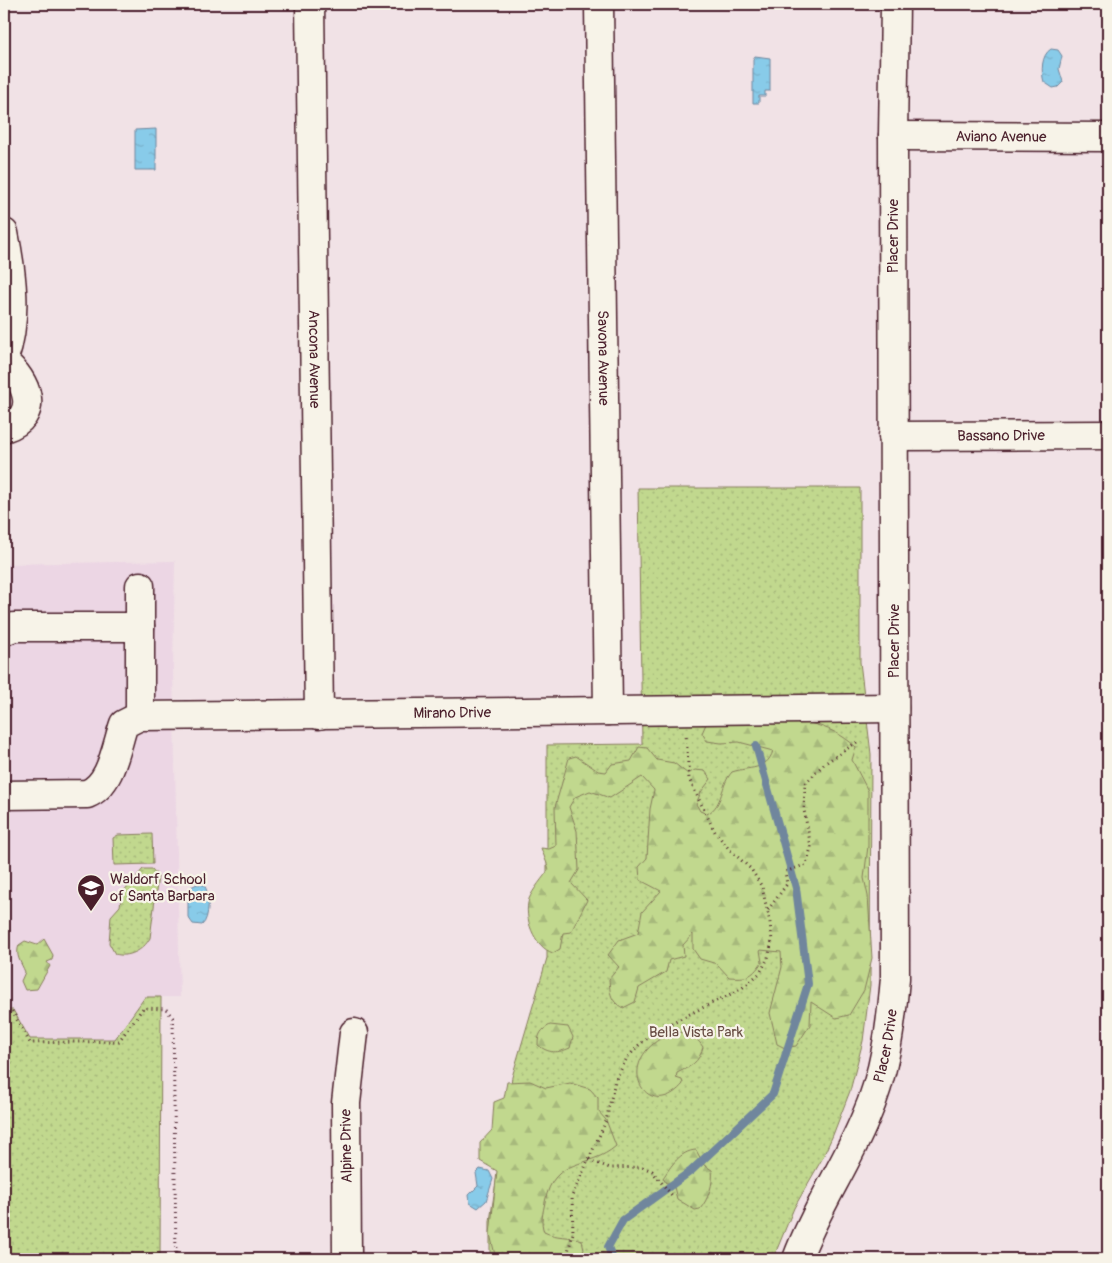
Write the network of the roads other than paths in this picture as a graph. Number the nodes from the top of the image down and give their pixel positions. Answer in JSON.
{"nodes":[{"id":1,"x":310,"y":4,"type":"edge"},
{"id":2,"x":599,"y":4,"type":"edge"},
{"id":3,"x":895,"y":4,"type":"edge"},
{"id":4,"x":893,"y":136,"type":"junction"},
{"id":5,"x":1108,"y":137,"type":"edge"},
{"id":6,"x":4,"y":233,"type":"edge"},
{"id":7,"x":4,"y":358,"type":"edge"},
{"id":8,"x":4,"y":362,"type":"edge"},
{"id":9,"x":4,"y":428,"type":"edge"},
{"id":10,"x":1108,"y":435,"type":"edge"},
{"id":11,"x":893,"y":436,"type":"junction"},
{"id":12,"x":140,"y":586,"type":"dead end"},
{"id":13,"x":140,"y":627,"type":"junction"},
{"id":14,"x":4,"y":631,"type":"edge"},
{"id":15,"x":894,"y":708,"type":"junction"},
{"id":16,"x":608,"y":711,"type":"junction"},
{"id":17,"x":319,"y":715,"type":"junction"},
{"id":18,"x":140,"y":716,"type":"junction"},
{"id":19,"x":4,"y":795,"type":"edge"},
{"id":20,"x":354,"y":1033,"type":"dead end"},
{"id":21,"x":347,"y":1259,"type":"edge"},
{"id":22,"x":797,"y":1259,"type":"edge"}],
"edges":[{"from":1,"to":17,"type":"street","name":"Ancona Avenue"},
{"from":2,"to":16,"type":"street","name":"Savona Avenue"},
{"from":3,"to":4,"type":"street","name":"Placer Drive"},
{"from":4,"to":5,"type":"street","name":"Aviano Avenue"},
{"from":4,"to":11,"type":"street","name":"Placer Drive"},
{"from":6,"to":7,"type":"street"},
{"from":8,"to":9,"type":"street"},
{"from":10,"to":11,"type":"street","name":"Bassano Drive"},
{"from":11,"to":15,"type":"street","name":"Placer Drive"},
{"from":12,"to":13,"type":"street"},
{"from":13,"to":14,"type":"street"},
{"from":13,"to":18,"type":"street"},
{"from":15,"to":16,"type":"street","name":"Mirano Drive"},
{"from":15,"to":22,"type":"street","name":"Placer Drive"},
{"from":16,"to":17,"type":"street","name":"Mirano Drive"},
{"from":17,"to":18,"type":"street","name":"Mirano Drive"},
{"from":18,"to":19,"type":"street"},
{"from":20,"to":21,"type":"street","name":"Alpine Drive"}]}
